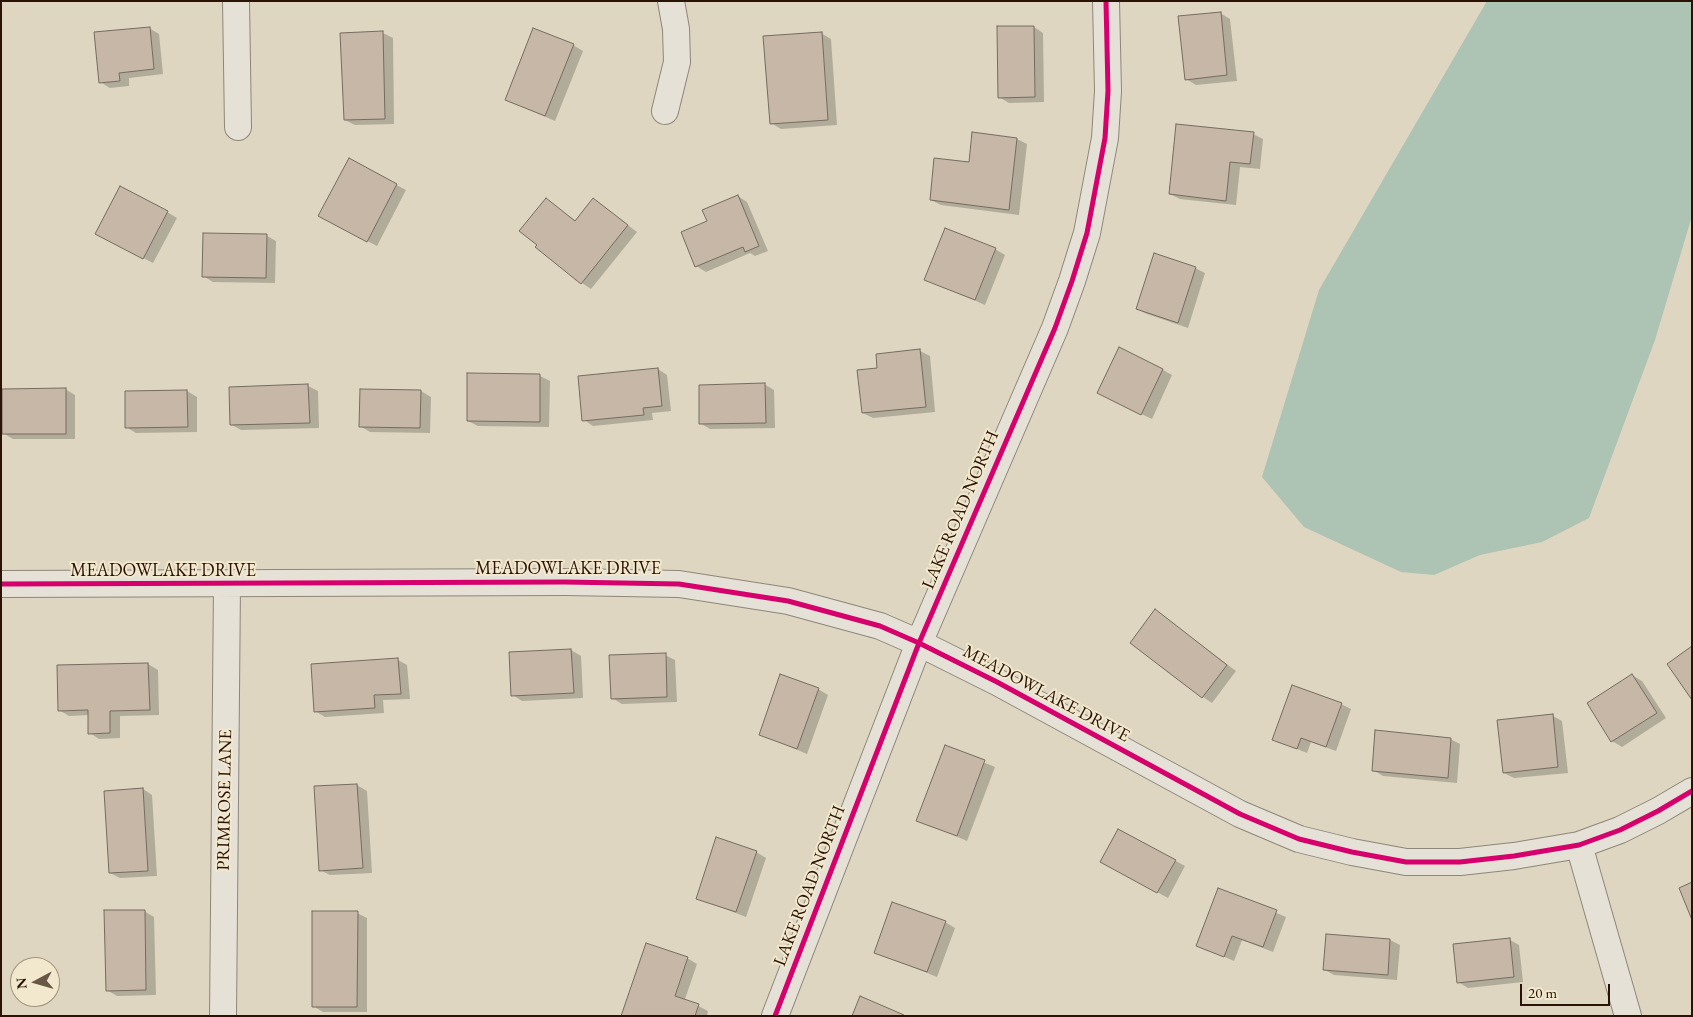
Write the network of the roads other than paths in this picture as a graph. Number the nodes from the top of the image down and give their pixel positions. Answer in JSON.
{"nodes":[{"id":1,"x":236,"y":1,"type":"edge"},
{"id":2,"x":671,"y":1,"type":"edge"},
{"id":3,"x":1106,"y":1,"type":"edge"},
{"id":4,"x":665,"y":110,"type":"dead end"},
{"id":5,"x":238,"y":127,"type":"dead end"},
{"id":6,"x":1,"y":584,"type":"edge"},
{"id":7,"x":226,"y":585,"type":"junction"},
{"id":8,"x":918,"y":643,"type":"junction"},
{"id":9,"x":1692,"y":791,"type":"edge"},
{"id":10,"x":1579,"y":845,"type":"junction"},
{"id":11,"x":223,"y":1016,"type":"edge"},
{"id":12,"x":775,"y":1016,"type":"edge"},
{"id":13,"x":1628,"y":1016,"type":"edge"}],
"edges":[{"from":1,"to":5,"type":"street"},
{"from":2,"to":4,"type":"street"},
{"from":3,"to":8,"type":"street","name":"LAKE ROAD NORTH"},
{"from":6,"to":7,"type":"street","name":"MEADOWLAKE DRIVE"},
{"from":7,"to":8,"type":"street","name":"MEADOWLAKE DRIVE"},
{"from":7,"to":11,"type":"street","name":"PRIMROSE LANE"},
{"from":8,"to":10,"type":"street","name":"MEADOWLAKE DRIVE"},
{"from":8,"to":12,"type":"street","name":"LAKE ROAD NORTH"},
{"from":9,"to":10,"type":"street","name":"MEADOWLAKE DRIVE"},
{"from":10,"to":13,"type":"street"}]}
